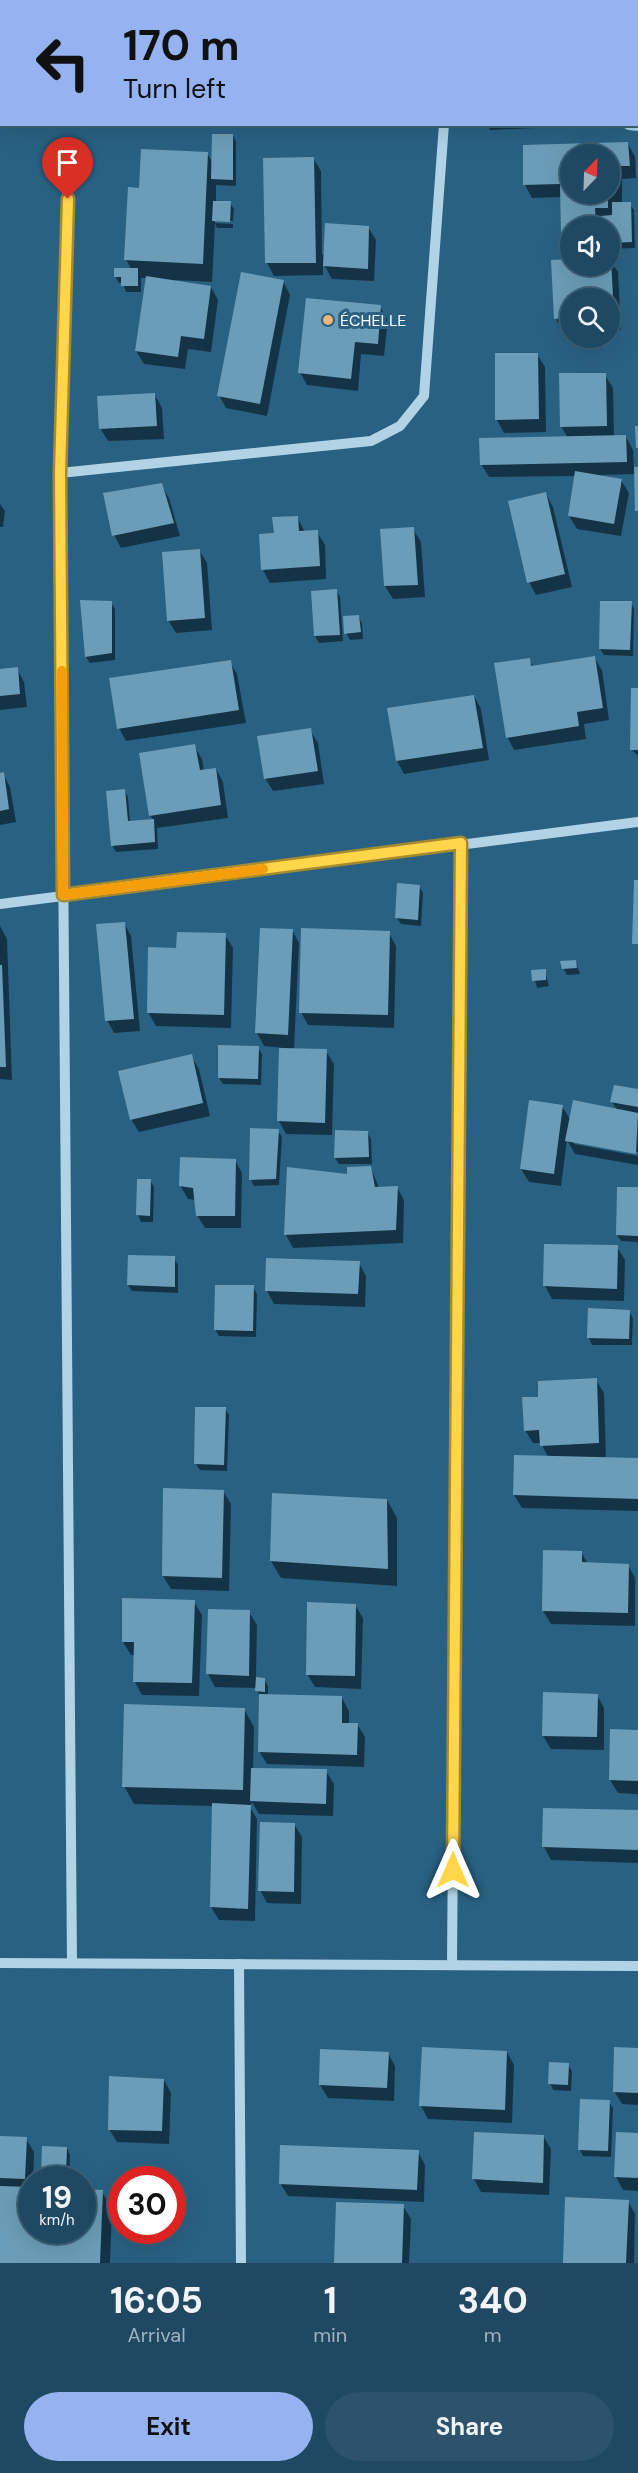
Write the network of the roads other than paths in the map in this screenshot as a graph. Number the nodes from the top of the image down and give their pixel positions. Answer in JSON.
{"nodes":[{"id":1,"x":444,"y":126,"type":"edge"},
{"id":2,"x":69,"y":153,"type":"dead end"},
{"id":3,"x":60,"y":473,"type":"junction"},
{"id":4,"x":638,"y":822,"type":"edge"},
{"id":5,"x":461,"y":843,"type":"junction"},
{"id":6,"x":63,"y":895,"type":"junction"},
{"id":7,"x":0,"y":904,"type":"edge"},
{"id":8,"x":0,"y":1963,"type":"edge"},
{"id":9,"x":72,"y":1964,"type":"junction"},
{"id":10,"x":239,"y":1964,"type":"junction"},
{"id":11,"x":452,"y":1965,"type":"junction"},
{"id":12,"x":638,"y":1966,"type":"edge"},
{"id":13,"x":241,"y":2263,"type":"edge"}],
"edges":[{"from":1,"to":3,"type":"street"},
{"from":2,"to":3,"type":"street"},
{"from":3,"to":6,"type":"street"},
{"from":4,"to":5,"type":"street"},
{"from":5,"to":6,"type":"street"},
{"from":5,"to":11,"type":"street"},
{"from":6,"to":7,"type":"street"},
{"from":6,"to":9,"type":"street"},
{"from":8,"to":9,"type":"street"},
{"from":9,"to":10,"type":"street"},
{"from":10,"to":11,"type":"street"},
{"from":10,"to":13,"type":"street"},
{"from":11,"to":12,"type":"street"}]}
